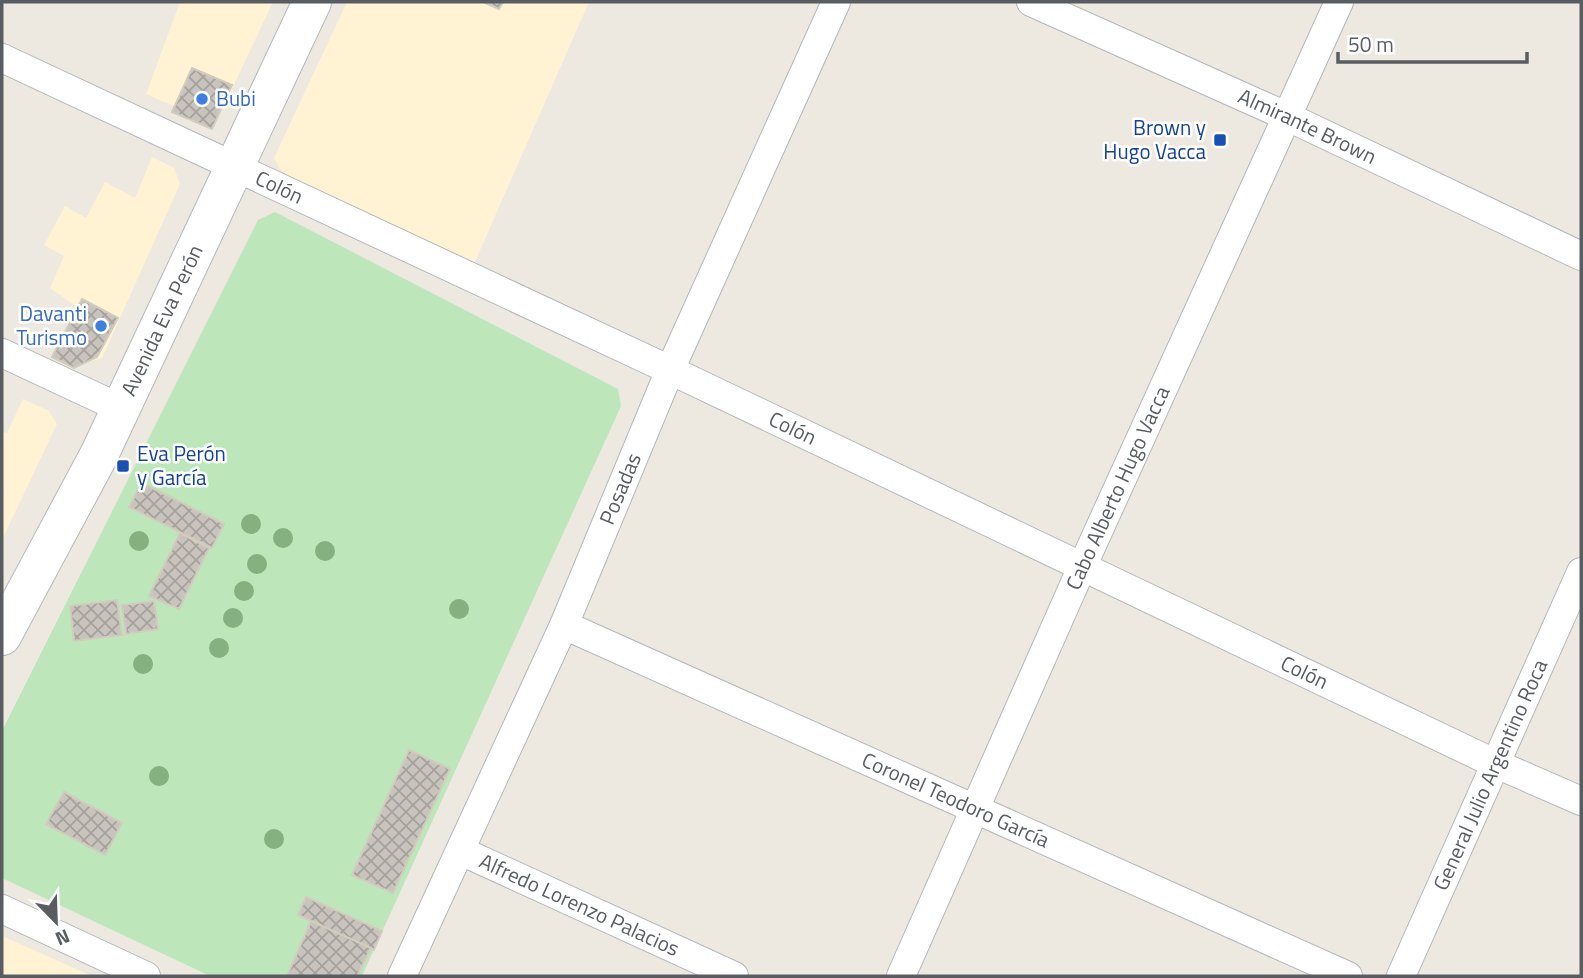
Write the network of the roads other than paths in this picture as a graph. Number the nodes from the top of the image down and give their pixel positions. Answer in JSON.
{"nodes":[{"id":1,"x":312,"y":2,"type":"edge"},
{"id":2,"x":836,"y":2,"type":"edge"},
{"id":3,"x":1031,"y":2,"type":"edge"},
{"id":4,"x":1339,"y":2,"type":"edge"},
{"id":5,"x":2,"y":58,"type":"edge"},
{"id":6,"x":1286,"y":116,"type":"junction"},
{"id":7,"x":235,"y":166,"type":"junction"},
{"id":8,"x":1581,"y":256,"type":"edge"},
{"id":9,"x":2,"y":353,"type":"edge"},
{"id":10,"x":670,"y":370,"type":"junction"},
{"id":11,"x":121,"y":409,"type":"junction"},
{"id":12,"x":1082,"y":567,"type":"junction"},
{"id":13,"x":1581,"y":572,"type":"edge"},
{"id":14,"x":564,"y":625,"type":"junction"},
{"id":15,"x":2,"y":636,"type":"edge"},
{"id":16,"x":1494,"y":763,"type":"junction"},
{"id":17,"x":1581,"y":801,"type":"edge"},
{"id":18,"x":974,"y":810,"type":"junction"},
{"id":19,"x":461,"y":851,"type":"junction"},
{"id":20,"x":2,"y":909,"type":"edge"},
{"id":21,"x":146,"y":976,"type":"edge"},
{"id":22,"x":401,"y":976,"type":"edge"},
{"id":23,"x":734,"y":976,"type":"edge"},
{"id":24,"x":901,"y":976,"type":"edge"},
{"id":25,"x":1348,"y":976,"type":"edge"},
{"id":26,"x":1401,"y":976,"type":"edge"}],
"edges":[{"from":1,"to":7,"type":"main road","name":"Avenida Eva Perón"},
{"from":2,"to":10,"type":"street","name":"Posadas"},
{"from":3,"to":6,"type":"street","name":"Almirante Brown"},
{"from":4,"to":6,"type":"street","name":"Cabo Alberto Hugo Vacca"},
{"from":5,"to":7,"type":"street","name":"Colón"},
{"from":6,"to":8,"type":"street","name":"Almirante Brown"},
{"from":6,"to":12,"type":"street","name":"Cabo Alberto Hugo Vacca"},
{"from":7,"to":10,"type":"street","name":"Colón"},
{"from":7,"to":11,"type":"main road","name":"Avenida Eva Perón"},
{"from":9,"to":11,"type":"street"},
{"from":10,"to":12,"type":"street","name":"Colón"},
{"from":10,"to":14,"type":"street","name":"Posadas"},
{"from":11,"to":15,"type":"main road","name":"Avenida Eva Perón"},
{"from":12,"to":16,"type":"street","name":"Colón"},
{"from":12,"to":18,"type":"street","name":"Cabo Alberto Hugo Vacca"},
{"from":13,"to":16,"type":"street","name":"General Julio Argentino Roca"},
{"from":14,"to":18,"type":"street","name":"Coronel Teodoro García"},
{"from":14,"to":19,"type":"street","name":"Posadas"},
{"from":16,"to":17,"type":"street","name":"Colón"},
{"from":16,"to":26,"type":"street","name":"General Julio Argentino Roca"},
{"from":18,"to":24,"type":"street","name":"Cabo Alberto Hugo Vacca"},
{"from":18,"to":25,"type":"street","name":"Coronel Teodoro García"},
{"from":19,"to":22,"type":"street","name":"Posadas"},
{"from":19,"to":23,"type":"street","name":"Alfredo Lorenzo Palacios"},
{"from":20,"to":21,"type":"street"}]}
